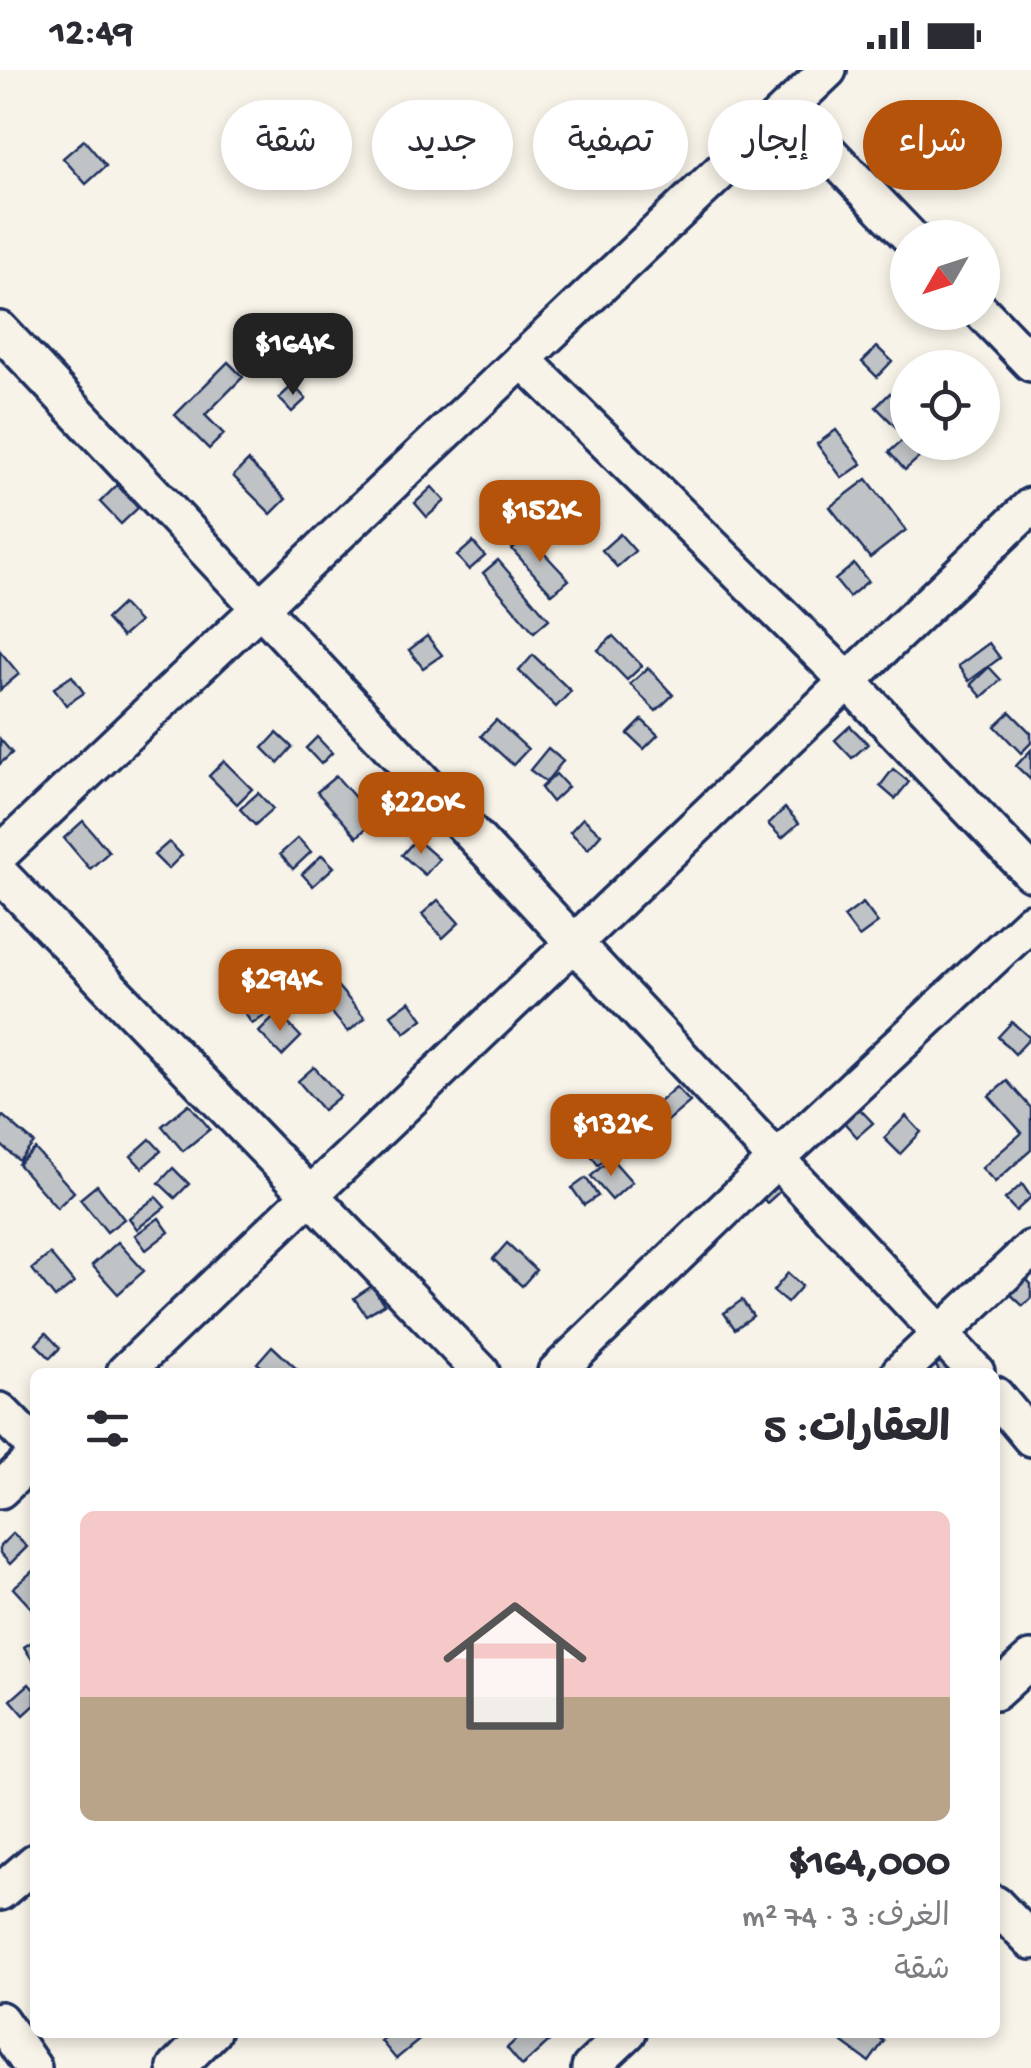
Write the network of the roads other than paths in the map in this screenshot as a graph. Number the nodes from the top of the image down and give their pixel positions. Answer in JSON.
{"nodes":[{"id":1,"x":828,"y":70,"type":"edge"},
{"id":2,"x":796,"y":100,"type":"edge"},
{"id":3,"x":843,"y":167,"type":"edge"},
{"id":4,"x":708,"y":183,"type":"edge"},
{"id":5,"x":894,"y":220,"type":"edge"},
{"id":6,"x":999,"y":330,"type":"edge"},
{"id":7,"x":5,"y":345,"type":"edge"},
{"id":8,"x":522,"y":359,"type":"junction"},
{"id":9,"x":1031,"y":363,"type":"edge"},
{"id":10,"x":1031,"y":506,"type":"edge"},
{"id":11,"x":260,"y":607,"type":"junction"},
{"id":12,"x":848,"y":681,"type":"junction"},
{"id":13,"x":0,"y":854,"type":"edge"},
{"id":14,"x":1031,"y":873,"type":"edge"},
{"id":15,"x":0,"y":874,"type":"edge"},
{"id":16,"x":1031,"y":922,"type":"edge"},
{"id":17,"x":575,"y":943,"type":"junction"},
{"id":18,"x":778,"y":1158,"type":"junction"},
{"id":19,"x":312,"y":1197,"type":"junction"},
{"id":20,"x":1031,"y":1249,"type":"edge"},
{"id":21,"x":941,"y":1333,"type":"junction"},
{"id":22,"x":129,"y":1368,"type":"edge"},
{"id":23,"x":477,"y":1368,"type":"edge"},
{"id":24,"x":560,"y":1368,"type":"edge"},
{"id":25,"x":904,"y":1368,"type":"edge"},
{"id":26,"x":972,"y":1368,"type":"edge"},
{"id":27,"x":1000,"y":1401,"type":"edge"},
{"id":28,"x":0,"y":1410,"type":"edge"},
{"id":29,"x":1031,"y":1438,"type":"edge"},
{"id":30,"x":30,"y":1442,"type":"edge"},
{"id":31,"x":30,"y":1462,"type":"edge"},
{"id":32,"x":0,"y":1490,"type":"edge"},
{"id":33,"x":1031,"y":1659,"type":"edge"},
{"id":34,"x":1000,"y":1687,"type":"edge"},
{"id":35,"x":30,"y":1866,"type":"edge"},
{"id":36,"x":0,"y":1892,"type":"edge"},
{"id":37,"x":1000,"y":1909,"type":"edge"},
{"id":38,"x":1031,"y":1941,"type":"edge"},
{"id":39,"x":0,"y":2020,"type":"edge"},
{"id":40,"x":206,"y":2038,"type":"edge"},
{"id":41,"x":33,"y":2068,"type":"edge"},
{"id":42,"x":176,"y":2068,"type":"edge"}],
"edges":[{"from":1,"to":2,"type":"street"},
{"from":3,"to":5,"type":"street"},
{"from":4,"to":8,"type":"street"},
{"from":6,"to":9,"type":"street"},
{"from":7,"to":11,"type":"street"},
{"from":8,"to":11,"type":"street"},
{"from":8,"to":12,"type":"street"},
{"from":10,"to":12,"type":"street"},
{"from":11,"to":13,"type":"street"},
{"from":11,"to":17,"type":"street"},
{"from":12,"to":14,"type":"street"},
{"from":12,"to":17,"type":"street"},
{"from":15,"to":19,"type":"street"},
{"from":16,"to":18,"type":"street"},
{"from":17,"to":18,"type":"street"},
{"from":17,"to":19,"type":"street"},
{"from":18,"to":21,"type":"street"},
{"from":18,"to":24,"type":"street"},
{"from":19,"to":22,"type":"street"},
{"from":19,"to":23,"type":"street"},
{"from":20,"to":21,"type":"street"},
{"from":21,"to":25,"type":"street"},
{"from":21,"to":26,"type":"street"},
{"from":27,"to":29,"type":"street"},
{"from":28,"to":30,"type":"street"},
{"from":31,"to":32,"type":"street"},
{"from":33,"to":34,"type":"street"},
{"from":35,"to":36,"type":"street"},
{"from":37,"to":38,"type":"street"},
{"from":39,"to":41,"type":"street"},
{"from":40,"to":42,"type":"street"}]}
